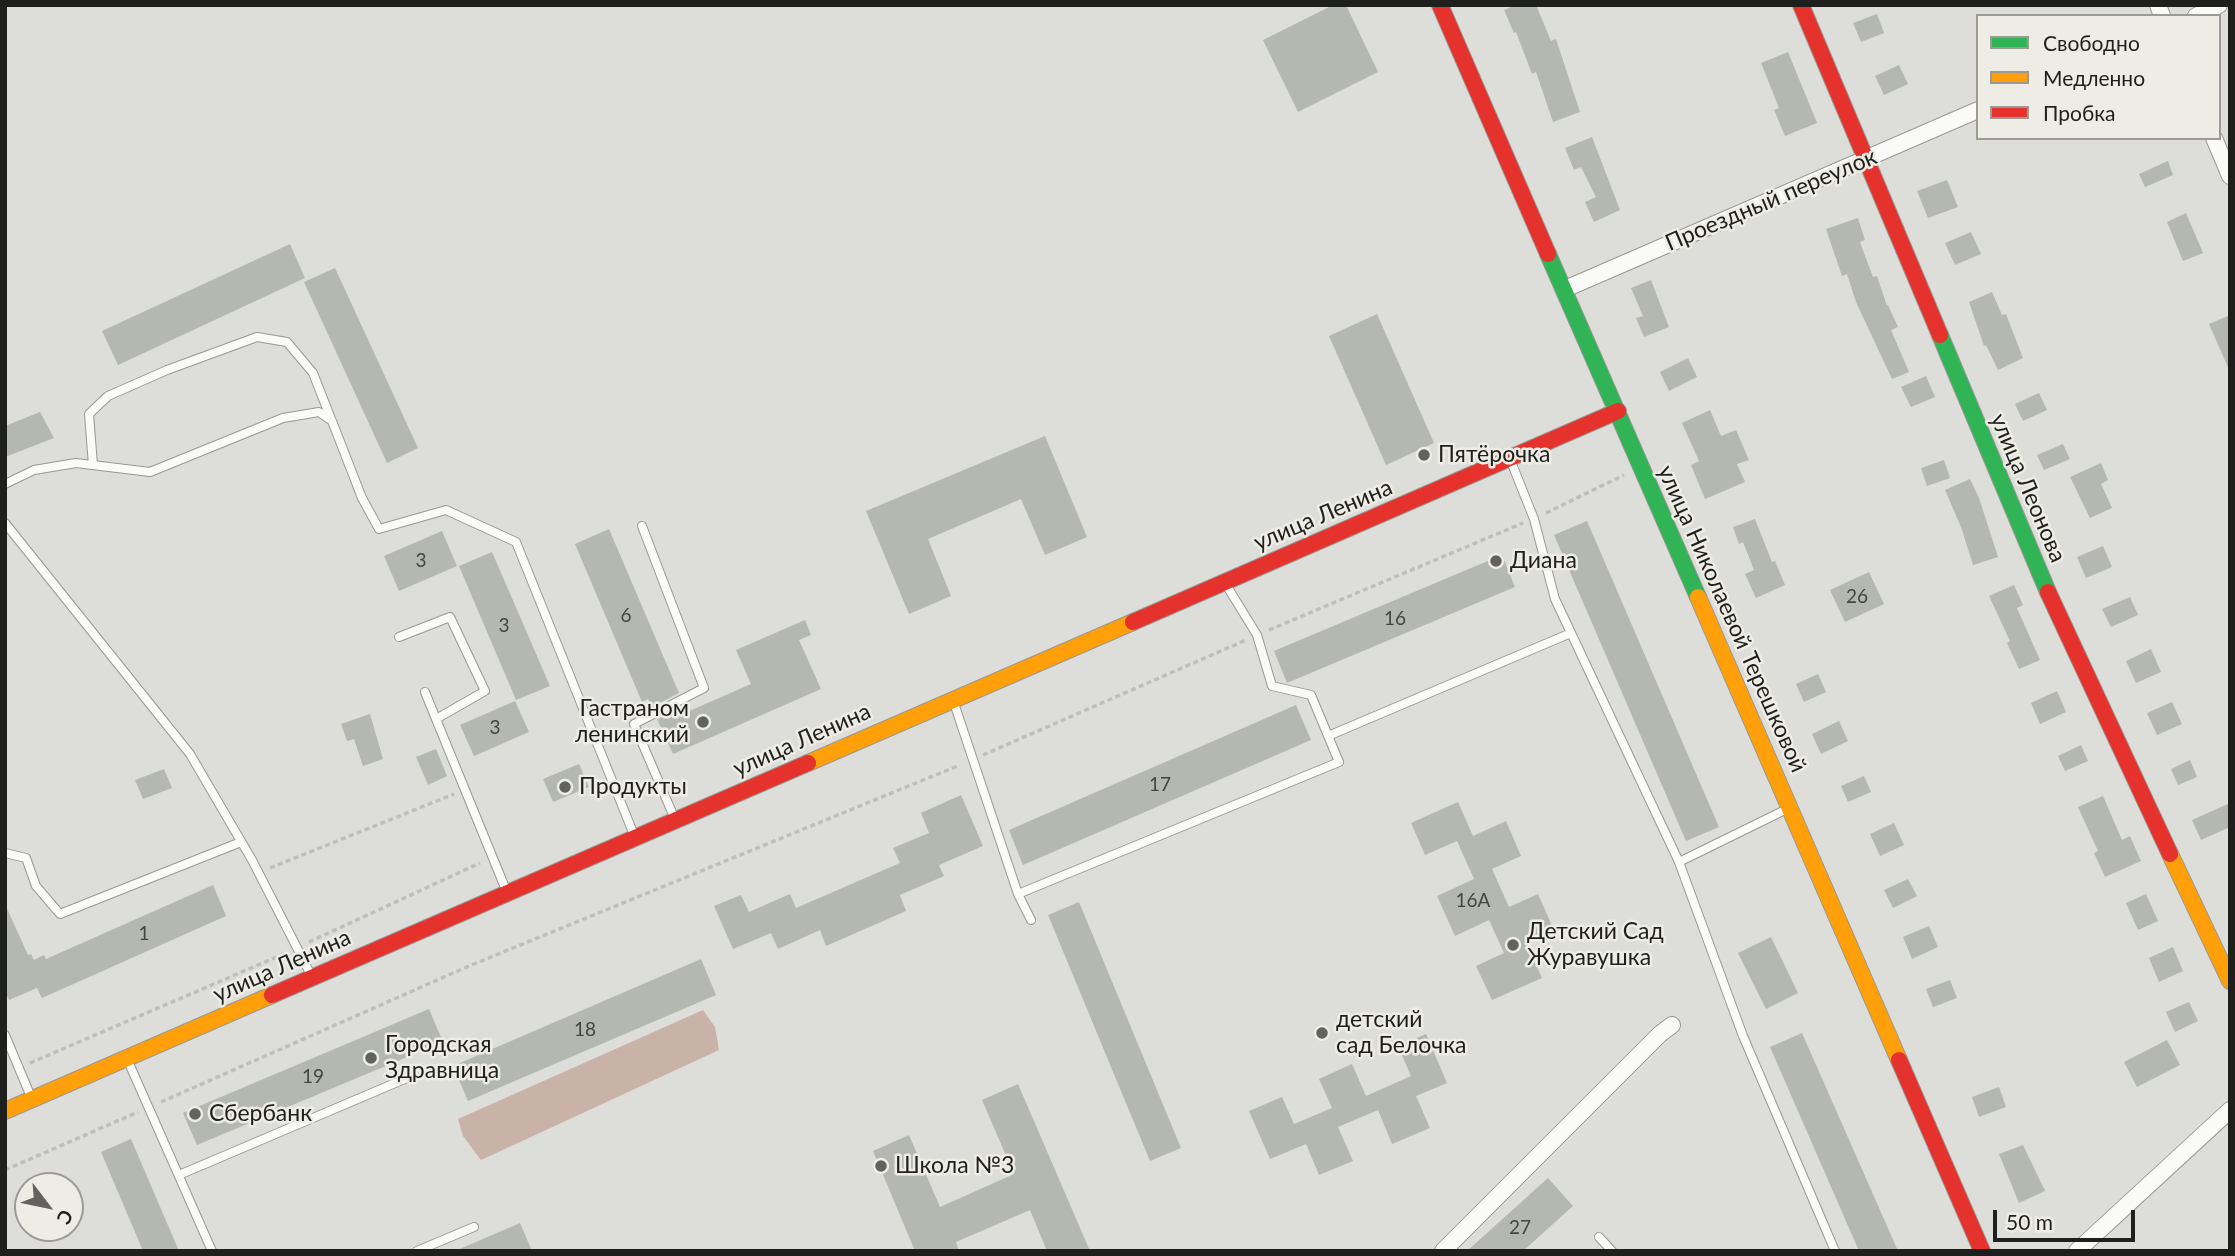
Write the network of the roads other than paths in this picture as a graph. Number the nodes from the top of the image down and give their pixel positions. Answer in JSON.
{"nodes":[{"id":1,"x":1440,"y":5,"type":"edge"},
{"id":2,"x":1801,"y":5,"type":"edge"},
{"id":3,"x":2219,"y":5,"type":"edge"},
{"id":4,"x":2200,"y":14,"type":"edge"},
{"id":5,"x":1976,"y":111,"type":"edge"},
{"id":6,"x":2215,"y":140,"type":"edge"},
{"id":7,"x":1867,"y":158,"type":"junction"},
{"id":8,"x":2230,"y":176,"type":"edge"},
{"id":9,"x":1565,"y":289,"type":"junction"},
{"id":10,"x":1618,"y":411,"type":"junction"},
{"id":11,"x":332,"y":421,"type":"junction"},
{"id":12,"x":1510,"y":459,"type":"junction"},
{"id":13,"x":93,"y":465,"type":"junction"},
{"id":14,"x":5,"y":484,"type":"edge"},
{"id":15,"x":5,"y":523,"type":"edge"},
{"id":16,"x":642,"y":526,"type":"dead end"},
{"id":17,"x":1224,"y":582,"type":"junction"},
{"id":18,"x":1571,"y":633,"type":"junction"},
{"id":19,"x":399,"y":637,"type":"dead end"},
{"id":20,"x":425,"y":692,"type":"dead end"},
{"id":21,"x":953,"y":699,"type":"junction"},
{"id":22,"x":436,"y":719,"type":"junction"},
{"id":23,"x":1328,"y":736,"type":"junction"},
{"id":24,"x":1790,"y":808,"type":"junction"},
{"id":25,"x":675,"y":820,"type":"junction"},
{"id":26,"x":635,"y":838,"type":"junction"},
{"id":27,"x":241,"y":842,"type":"junction"},
{"id":28,"x":5,"y":853,"type":"edge"},
{"id":29,"x":1679,"y":862,"type":"junction"},
{"id":30,"x":507,"y":893,"type":"junction"},
{"id":31,"x":1018,"y":894,"type":"junction"},
{"id":32,"x":1031,"y":920,"type":"dead end"},
{"id":33,"x":312,"y":978,"type":"junction"},
{"id":34,"x":2230,"y":981,"type":"edge"},
{"id":35,"x":1672,"y":1026,"type":"dead end"},
{"id":36,"x":5,"y":1035,"type":"edge"},
{"id":37,"x":127,"y":1059,"type":"junction"},
{"id":38,"x":414,"y":1075,"type":"dead end"},
{"id":39,"x":32,"y":1100,"type":"junction"},
{"id":40,"x":2230,"y":1110,"type":"edge"},
{"id":41,"x":5,"y":1111,"type":"edge"},
{"id":42,"x":178,"y":1175,"type":"junction"},
{"id":43,"x":474,"y":1227,"type":"dead end"},
{"id":44,"x":1599,"y":1237,"type":"dead end"},
{"id":45,"x":212,"y":1251,"type":"edge"},
{"id":46,"x":417,"y":1251,"type":"edge"},
{"id":47,"x":1443,"y":1251,"type":"edge"},
{"id":48,"x":1612,"y":1251,"type":"edge"},
{"id":49,"x":1835,"y":1251,"type":"edge"},
{"id":50,"x":1982,"y":1251,"type":"edge"},
{"id":51,"x":2077,"y":1251,"type":"edge"}],
"edges":[{"from":1,"to":9,"type":"street","name":"улица Николаевой Терешковой"},
{"from":2,"to":7,"type":"street","name":"улица Леонова"},
{"from":3,"to":4,"type":"street"},
{"from":5,"to":7,"type":"street","name":"Проездный переулок"},
{"from":6,"to":8,"type":"street"},
{"from":7,"to":9,"type":"street","name":"Проездный переулок"},
{"from":7,"to":34,"type":"street","name":"улица Леонова"},
{"from":9,"to":10,"type":"street","name":"улица Николаевой Терешковой"},
{"from":10,"to":12,"type":"street","name":"улица Ленина"},
{"from":10,"to":24,"type":"street","name":"улица Николаевой Терешковой"},
{"from":11,"to":13,"type":"lane"},
{"from":11,"to":13,"type":"lane"},
{"from":11,"to":26,"type":"lane"},
{"from":12,"to":17,"type":"street","name":"улица Ленина"},
{"from":12,"to":18,"type":"lane"},
{"from":13,"to":14,"type":"lane"},
{"from":15,"to":27,"type":"lane"},
{"from":16,"to":25,"type":"lane"},
{"from":17,"to":21,"type":"street","name":"улица Ленина"},
{"from":17,"to":23,"type":"lane"},
{"from":18,"to":23,"type":"lane"},
{"from":18,"to":29,"type":"lane"},
{"from":19,"to":22,"type":"lane"},
{"from":20,"to":22,"type":"lane"},
{"from":21,"to":25,"type":"street","name":"улица Ленина"},
{"from":21,"to":31,"type":"lane"},
{"from":22,"to":30,"type":"lane"},
{"from":23,"to":31,"type":"lane"},
{"from":24,"to":29,"type":"lane"},
{"from":24,"to":50,"type":"street","name":"улица Николаевой Терешковой"},
{"from":25,"to":26,"type":"street","name":"улица Ленина"},
{"from":26,"to":30,"type":"street","name":"улица Ленина"},
{"from":27,"to":28,"type":"lane"},
{"from":27,"to":33,"type":"lane"},
{"from":29,"to":49,"type":"lane"},
{"from":30,"to":33,"type":"street","name":"улица Ленина"},
{"from":31,"to":32,"type":"lane"},
{"from":33,"to":37,"type":"street","name":"улица Ленина"},
{"from":35,"to":47,"type":"street"},
{"from":36,"to":39,"type":"lane"},
{"from":37,"to":39,"type":"street","name":"улица Ленина"},
{"from":37,"to":42,"type":"lane"},
{"from":38,"to":42,"type":"lane"},
{"from":39,"to":41,"type":"street","name":"улица Ленина"},
{"from":40,"to":51,"type":"street"},
{"from":42,"to":45,"type":"lane"},
{"from":43,"to":46,"type":"lane"},
{"from":44,"to":48,"type":"lane"}]}
